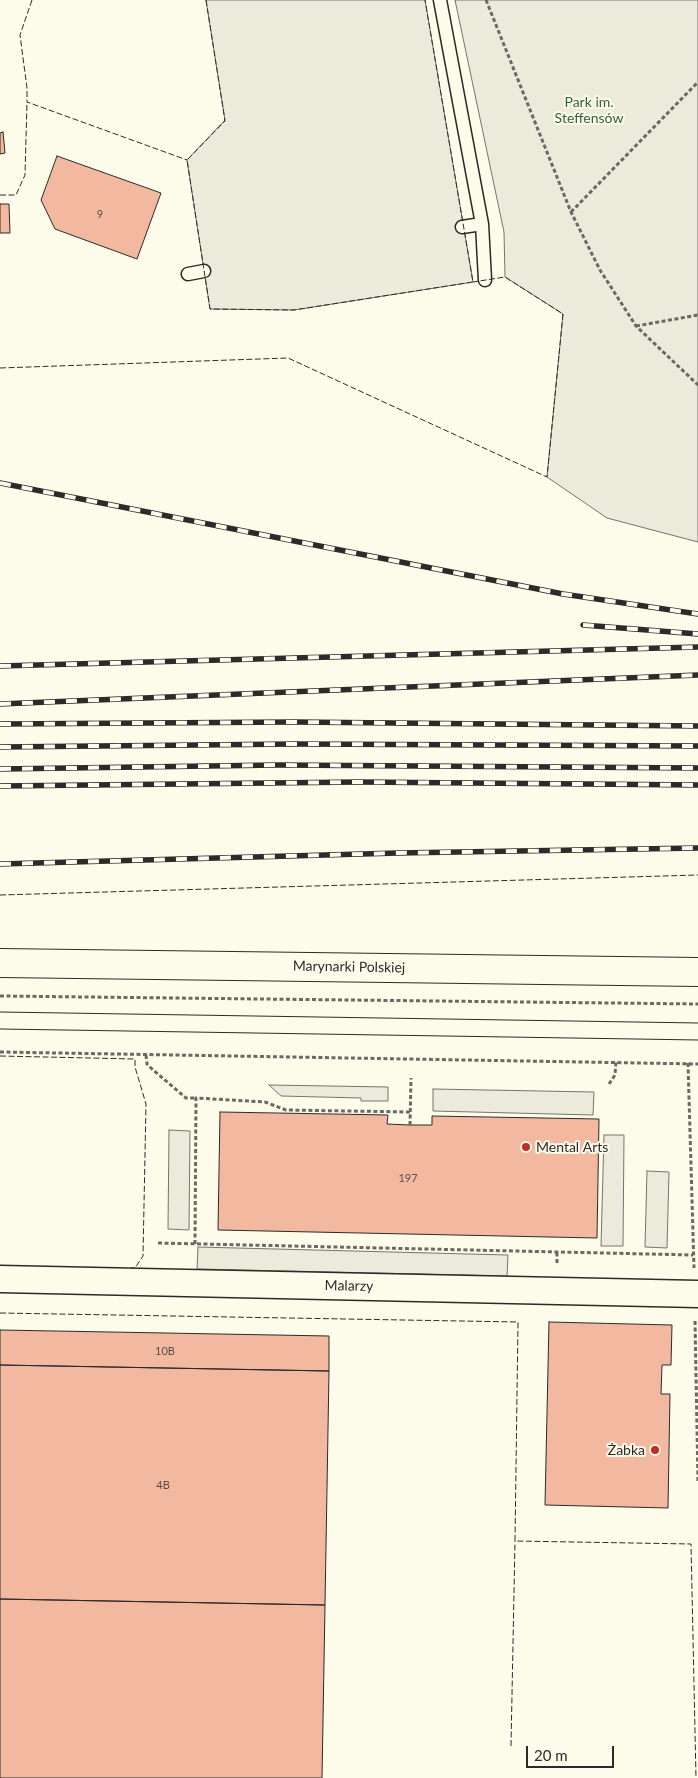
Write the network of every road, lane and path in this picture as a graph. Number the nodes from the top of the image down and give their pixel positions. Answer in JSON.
{"nodes":[{"id":1,"x":440,"y":0,"type":"edge"},
{"id":2,"x":486,"y":0,"type":"edge"},
{"id":3,"x":698,"y":82,"type":"edge"},
{"id":4,"x":571,"y":212,"type":"junction"},
{"id":5,"x":482,"y":224,"type":"junction"},
{"id":6,"x":462,"y":227,"type":"dead end"},
{"id":7,"x":204,"y":271,"type":"dead end"},
{"id":8,"x":188,"y":274,"type":"dead end"},
{"id":9,"x":485,"y":280,"type":"dead end"},
{"id":10,"x":698,"y":315,"type":"edge"},
{"id":11,"x":636,"y":326,"type":"junction"},
{"id":12,"x":698,"y":385,"type":"edge"},
{"id":13,"x":0,"y":963,"type":"edge"},
{"id":14,"x":698,"y":972,"type":"edge"},
{"id":15,"x":0,"y":996,"type":"edge"},
{"id":16,"x":698,"y":1004,"type":"edge"},
{"id":17,"x":0,"y":1052,"type":"edge"},
{"id":18,"x":146,"y":1054,"type":"junction"},
{"id":19,"x":616,"y":1061,"type":"junction"},
{"id":20,"x":698,"y":1064,"type":"edge"},
{"id":21,"x":411,"y":1078,"type":"dead end"},
{"id":22,"x":609,"y":1084,"type":"dead end"},
{"id":23,"x":196,"y":1098,"type":"junction"},
{"id":24,"x":410,"y":1112,"type":"junction"},
{"id":25,"x":410,"y":1125,"type":"dead end"},
{"id":26,"x":158,"y":1243,"type":"dead end"},
{"id":27,"x":195,"y":1244,"type":"junction"},
{"id":28,"x":693,"y":1255,"type":"dead end"},
{"id":29,"x":0,"y":1279,"type":"edge"},
{"id":30,"x":698,"y":1294,"type":"edge"}],
"edges":[{"from":1,"to":5,"type":"lane"},
{"from":2,"to":4,"type":"path"},
{"from":3,"to":4,"type":"path"},
{"from":4,"to":11,"type":"path"},
{"from":5,"to":6,"type":"lane"},
{"from":5,"to":9,"type":"lane"},
{"from":7,"to":8,"type":"lane"},
{"from":10,"to":11,"type":"path"},
{"from":11,"to":12,"type":"path"},
{"from":13,"to":14,"type":"main road","name":"Marynarki Polskiej"},
{"from":15,"to":16,"type":"path"},
{"from":17,"to":18,"type":"path"},
{"from":18,"to":19,"type":"path"},
{"from":18,"to":23,"type":"path"},
{"from":19,"to":20,"type":"path"},
{"from":19,"to":22,"type":"path"},
{"from":21,"to":24,"type":"path"},
{"from":23,"to":24,"type":"path"},
{"from":23,"to":27,"type":"path"},
{"from":24,"to":25,"type":"path"},
{"from":26,"to":27,"type":"path"},
{"from":27,"to":28,"type":"path"},
{"from":29,"to":30,"type":"street","name":"Malarzy"}]}
